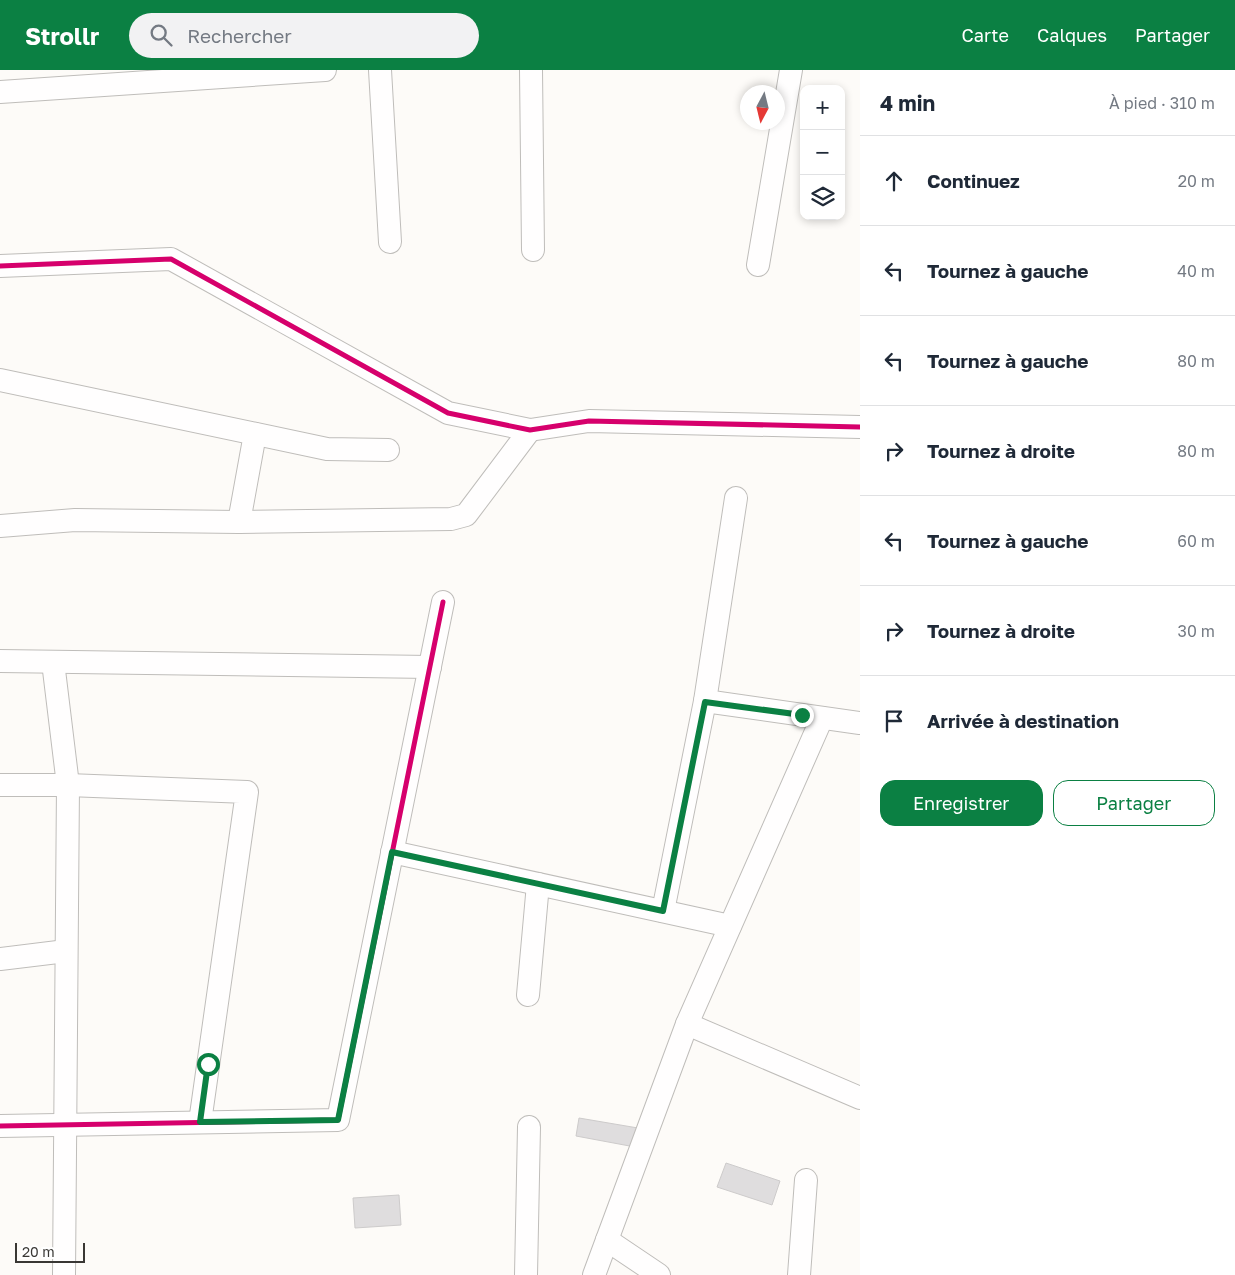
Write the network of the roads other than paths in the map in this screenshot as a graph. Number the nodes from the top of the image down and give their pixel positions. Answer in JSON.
{"nodes":[{"id":1,"x":325,"y":70,"type":"edge"},
{"id":2,"x":380,"y":70,"type":"edge"},
{"id":3,"x":531,"y":70,"type":"edge"},
{"id":4,"x":790,"y":70,"type":"edge"},
{"id":5,"x":0,"y":92,"type":"edge"},
{"id":6,"x":390,"y":242,"type":"dead end"},
{"id":7,"x":533,"y":250,"type":"dead end"},
{"id":8,"x":758,"y":265,"type":"dead end"},
{"id":9,"x":0,"y":266,"type":"edge"},
{"id":10,"x":0,"y":380,"type":"edge"},
{"id":11,"x":860,"y":427,"type":"edge"},
{"id":12,"x":530,"y":430,"type":"junction"},
{"id":13,"x":255,"y":434,"type":"junction"},
{"id":14,"x":388,"y":450,"type":"dead end"},
{"id":15,"x":736,"y":498,"type":"dead end"},
{"id":16,"x":239,"y":522,"type":"junction"},
{"id":17,"x":0,"y":526,"type":"edge"},
{"id":18,"x":443,"y":602,"type":"dead end"},
{"id":19,"x":0,"y":661,"type":"edge"},
{"id":20,"x":53,"y":662,"type":"junction"},
{"id":21,"x":430,"y":666,"type":"junction"},
{"id":22,"x":705,"y":702,"type":"junction"},
{"id":23,"x":822,"y":718,"type":"junction"},
{"id":24,"x":860,"y":723,"type":"edge"},
{"id":25,"x":0,"y":785,"type":"edge"},
{"id":26,"x":68,"y":785,"type":"junction"},
{"id":27,"x":392,"y":852,"type":"junction"},
{"id":28,"x":538,"y":884,"type":"junction"},
{"id":29,"x":663,"y":911,"type":"junction"},
{"id":30,"x":730,"y":926,"type":"junction"},
{"id":31,"x":66,"y":951,"type":"junction"},
{"id":32,"x":0,"y":959,"type":"edge"},
{"id":33,"x":528,"y":996,"type":"dead end"},
{"id":34,"x":687,"y":1024,"type":"junction"},
{"id":35,"x":860,"y":1098,"type":"edge"},
{"id":36,"x":200,"y":1122,"type":"junction"},
{"id":37,"x":65,"y":1124,"type":"junction"},
{"id":38,"x":0,"y":1126,"type":"edge"},
{"id":39,"x":529,"y":1126,"type":"dead end"},
{"id":40,"x":806,"y":1180,"type":"dead end"},
{"id":41,"x":607,"y":1240,"type":"junction"},
{"id":42,"x":64,"y":1275,"type":"edge"},
{"id":43,"x":526,"y":1275,"type":"edge"},
{"id":44,"x":594,"y":1275,"type":"edge"},
{"id":45,"x":659,"y":1275,"type":"edge"},
{"id":46,"x":799,"y":1275,"type":"edge"}],
"edges":[{"from":1,"to":5,"type":"street"},
{"from":2,"to":6,"type":"street"},
{"from":3,"to":7,"type":"street"},
{"from":4,"to":8,"type":"street"},
{"from":9,"to":12,"type":"street"},
{"from":10,"to":13,"type":"street"},
{"from":11,"to":12,"type":"street"},
{"from":12,"to":16,"type":"street"},
{"from":13,"to":14,"type":"street"},
{"from":13,"to":16,"type":"street"},
{"from":15,"to":22,"type":"street"},
{"from":16,"to":17,"type":"street"},
{"from":18,"to":21,"type":"street"},
{"from":19,"to":20,"type":"street"},
{"from":20,"to":21,"type":"street"},
{"from":20,"to":26,"type":"street"},
{"from":21,"to":27,"type":"street"},
{"from":22,"to":23,"type":"street"},
{"from":22,"to":29,"type":"street"},
{"from":23,"to":24,"type":"street"},
{"from":23,"to":30,"type":"street"},
{"from":25,"to":26,"type":"street"},
{"from":26,"to":31,"type":"street"},
{"from":26,"to":36,"type":"street"},
{"from":27,"to":28,"type":"street"},
{"from":27,"to":36,"type":"street"},
{"from":28,"to":29,"type":"street"},
{"from":28,"to":33,"type":"street"},
{"from":29,"to":30,"type":"street"},
{"from":30,"to":34,"type":"street"},
{"from":31,"to":32,"type":"street"},
{"from":31,"to":37,"type":"street"},
{"from":34,"to":35,"type":"street"},
{"from":34,"to":41,"type":"street"},
{"from":36,"to":37,"type":"street"},
{"from":37,"to":38,"type":"street"},
{"from":37,"to":42,"type":"street"},
{"from":39,"to":43,"type":"street"},
{"from":40,"to":46,"type":"street"},
{"from":41,"to":44,"type":"street"},
{"from":41,"to":45,"type":"street"}]}
